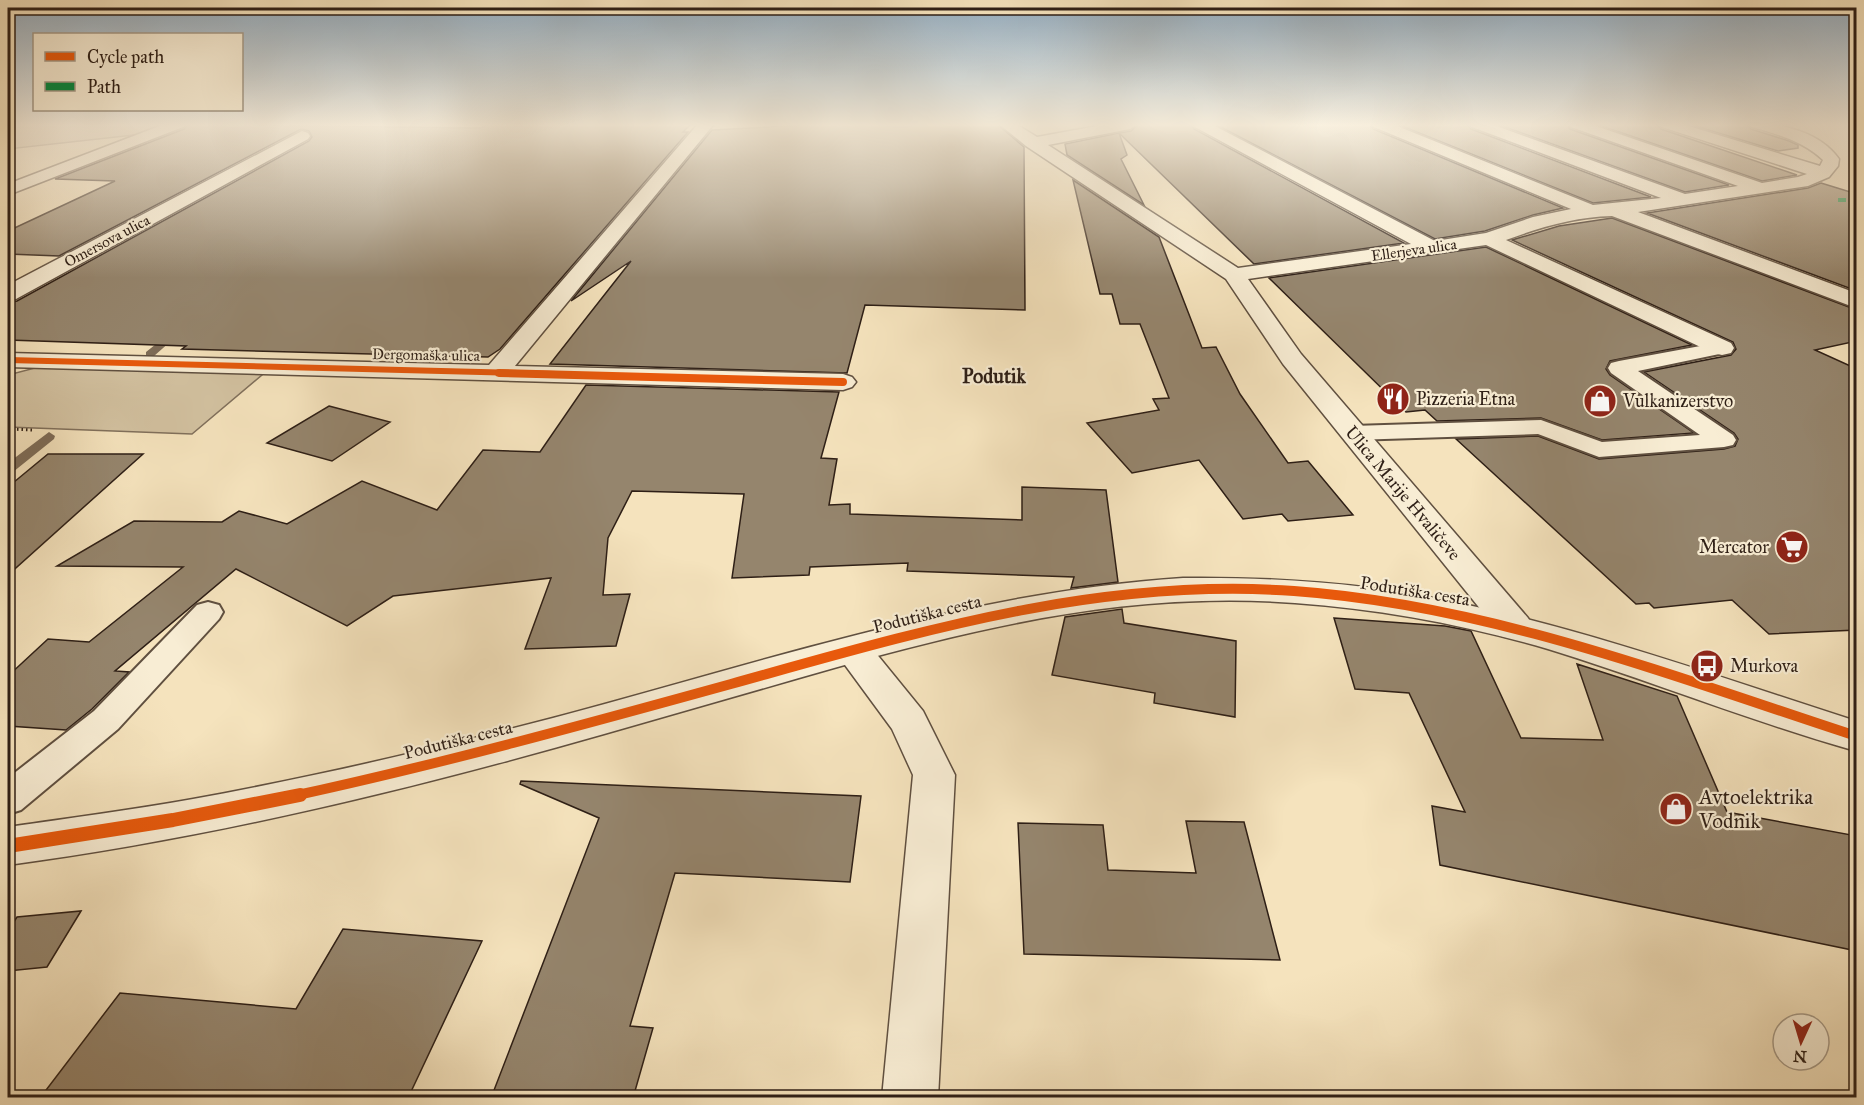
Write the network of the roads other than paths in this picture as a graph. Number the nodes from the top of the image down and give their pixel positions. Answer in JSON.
{"nodes":[{"id":1,"x":45,"y":176,"type":"edge"},
{"id":2,"x":228,"y":176,"type":"edge"},
{"id":3,"x":662,"y":176,"type":"edge"},
{"id":4,"x":1084,"y":176,"type":"edge"},
{"id":5,"x":1296,"y":176,"type":"edge"},
{"id":6,"x":1505,"y":176,"type":"edge"},
{"id":7,"x":1616,"y":176,"type":"edge"},
{"id":8,"x":1723,"y":176,"type":"edge"},
{"id":9,"x":1817,"y":176,"type":"edge"},
{"id":10,"x":1761,"y":189,"type":"junction"},
{"id":11,"x":8,"y":190,"type":"edge"},
{"id":12,"x":1682,"y":200,"type":"junction"},
{"id":13,"x":1615,"y":210,"type":"junction"},
{"id":14,"x":1592,"y":211,"type":"junction"},
{"id":15,"x":1489,"y":239,"type":"junction"},
{"id":16,"x":1432,"y":248,"type":"junction"},
{"id":17,"x":1234,"y":275,"type":"junction"},
{"id":18,"x":8,"y":294,"type":"edge"},
{"id":19,"x":1857,"y":301,"type":"edge"},
{"id":20,"x":1722,"y":348,"type":"joint"},
{"id":21,"x":8,"y":360,"type":"edge"},
{"id":22,"x":497,"y":371,"type":"junction"},
{"id":23,"x":843,"y":382,"type":"dead end"},
{"id":24,"x":1353,"y":433,"type":"junction"},
{"id":25,"x":208,"y":612,"type":"dead end"},
{"id":26,"x":1515,"y":627,"type":"junction"},
{"id":27,"x":853,"y":650,"type":"junction"},
{"id":28,"x":1857,"y":736,"type":"edge"},
{"id":29,"x":8,"y":799,"type":"edge"},
{"id":30,"x":8,"y":846,"type":"edge"},
{"id":31,"x":910,"y":1098,"type":"edge"}],
"edges":[{"from":1,"to":11,"type":"street"},
{"from":2,"to":18,"type":"street","name":"Omersova ulica"},
{"from":3,"to":22,"type":"street","name":"Dergomaška ulica"},
{"from":4,"to":17,"type":"street"},
{"from":5,"to":16,"type":"street"},
{"from":6,"to":14,"type":"street","name":"Ellerjeva ulica"},
{"from":7,"to":12,"type":"street","name":"Ellerjeva ulica"},
{"from":8,"to":10,"type":"street","name":"Ellerjeva ulica"},
{"from":9,"to":10,"type":"street","name":"Ellerjeva ulica"},
{"from":10,"to":12,"type":"street","name":"Ellerjeva ulica"},
{"from":12,"to":13,"type":"street","name":"Ellerjeva ulica"},
{"from":13,"to":14,"type":"street","name":"Ellerjeva ulica"},
{"from":13,"to":19,"type":"street","name":"Ellerjeva ulica"},
{"from":14,"to":15,"type":"street","name":"Ellerjeva ulica"},
{"from":15,"to":16,"type":"street","name":"Ellerjeva ulica"},
{"from":15,"to":20,"type":"street"},
{"from":16,"to":17,"type":"street","name":"Ellerjeva ulica"},
{"from":17,"to":24,"type":"street","name":"Ulica Marije Hvaličeve"},
{"from":20,"to":24,"type":"lane"},
{"from":21,"to":22,"type":"street","name":"Dergomaška ulica"},
{"from":22,"to":23,"type":"street","name":"Dergomaška ulica"},
{"from":24,"to":26,"type":"street","name":"Ulica Marije Hvaličeve"},
{"from":25,"to":29,"type":"lane"},
{"from":26,"to":27,"type":"street","name":"Podutiška cesta"},
{"from":26,"to":28,"type":"street","name":"Podutiška cesta"},
{"from":27,"to":30,"type":"street","name":"Podutiška cesta"},
{"from":27,"to":31,"type":"street","name":"Podutiška cesta"}]}
